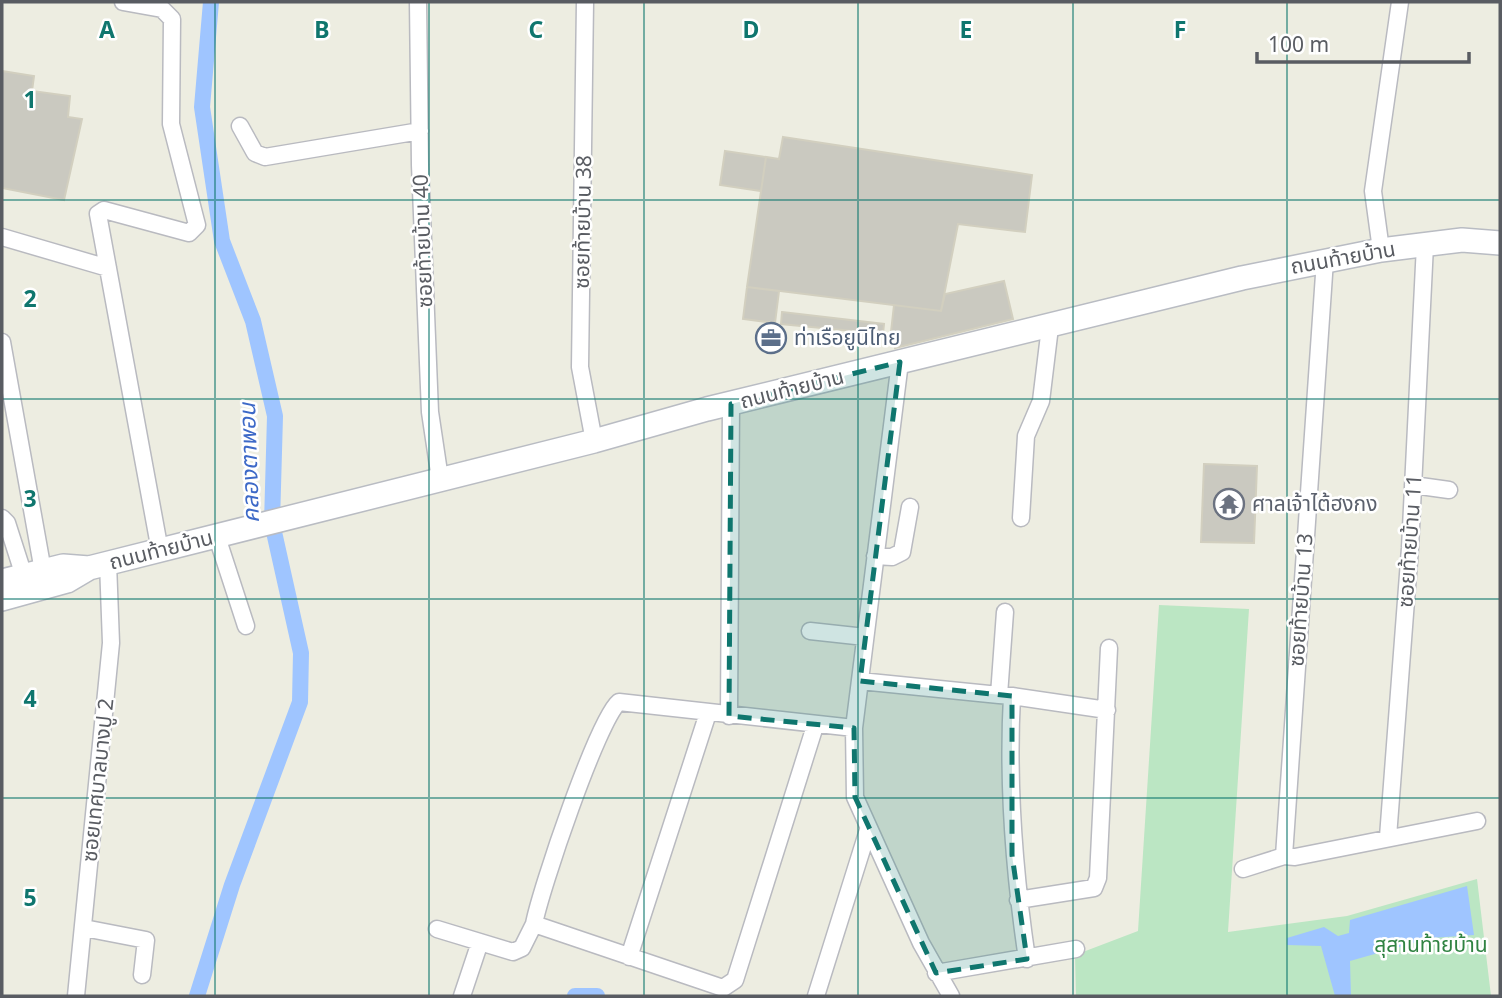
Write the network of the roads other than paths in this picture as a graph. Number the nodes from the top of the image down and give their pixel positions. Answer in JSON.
{"nodes":[{"id":1,"x":123,"y":2,"type":"edge"},
{"id":2,"x":418,"y":2,"type":"edge"},
{"id":3,"x":585,"y":2,"type":"edge"},
{"id":4,"x":1400,"y":2,"type":"edge"},
{"id":5,"x":240,"y":126,"type":"dead end"},
{"id":6,"x":420,"y":131,"type":"junction"},
{"id":7,"x":2,"y":237,"type":"edge"},
{"id":8,"x":1500,"y":243,"type":"edge"},
{"id":9,"x":1425,"y":245,"type":"junction"},
{"id":10,"x":1381,"y":250,"type":"junction"},
{"id":11,"x":1325,"y":260,"type":"junction"},
{"id":12,"x":108,"y":268,"type":"junction"},
{"id":13,"x":1050,"y":327,"type":"junction"},
{"id":14,"x":2,"y":342,"type":"edge"},
{"id":15,"x":900,"y":362,"type":"junction"},
{"id":16,"x":731,"y":404,"type":"junction"},
{"id":17,"x":594,"y":441,"type":"junction"},
{"id":18,"x":439,"y":479,"type":"junction"},
{"id":19,"x":1413,"y":485,"type":"junction"},
{"id":20,"x":1449,"y":489,"type":"dead end"},
{"id":21,"x":910,"y":507,"type":"dead end"},
{"id":22,"x":2,"y":518,"type":"edge"},
{"id":23,"x":1021,"y":518,"type":"dead end"},
{"id":24,"x":217,"y":537,"type":"junction"},
{"id":25,"x":160,"y":551,"type":"junction"},
{"id":26,"x":875,"y":556,"type":"junction"},
{"id":27,"x":99,"y":566,"type":"junction"},
{"id":28,"x":34,"y":573,"type":"junction"},
{"id":29,"x":2,"y":581,"type":"edge"},
{"id":30,"x":2,"y":599,"type":"edge"},
{"id":31,"x":1005,"y":612,"type":"dead end"},
{"id":32,"x":246,"y":626,"type":"dead end"},
{"id":33,"x":810,"y":631,"type":"dead end"},
{"id":34,"x":865,"y":636,"type":"junction"},
{"id":35,"x":1109,"y":648,"type":"dead end"},
{"id":36,"x":860,"y":681,"type":"junction"},
{"id":37,"x":1006,"y":695,"type":"junction"},
{"id":38,"x":1107,"y":710,"type":"junction"},
{"id":39,"x":708,"y":713,"type":"junction"},
{"id":40,"x":729,"y":716,"type":"junction"},
{"id":41,"x":815,"y":726,"type":"junction"},
{"id":42,"x":854,"y":728,"type":"junction"},
{"id":43,"x":1477,"y":821,"type":"dead end"},
{"id":44,"x":869,"y":830,"type":"junction"},
{"id":45,"x":1388,"y":837,"type":"junction"},
{"id":46,"x":1284,"y":856,"type":"junction"},
{"id":47,"x":1243,"y":869,"type":"dead end"},
{"id":48,"x":1018,"y":900,"type":"junction"},
{"id":49,"x":534,"y":924,"type":"junction"},
{"id":50,"x":84,"y":928,"type":"junction"},
{"id":51,"x":437,"y":929,"type":"dead end"},
{"id":52,"x":480,"y":942,"type":"junction"},
{"id":53,"x":1076,"y":949,"type":"dead end"},
{"id":54,"x":629,"y":957,"type":"junction"},
{"id":55,"x":1027,"y":959,"type":"junction"},
{"id":56,"x":936,"y":973,"type":"junction"},
{"id":57,"x":142,"y":975,"type":"dead end"},
{"id":58,"x":76,"y":996,"type":"edge"},
{"id":59,"x":462,"y":996,"type":"edge"},
{"id":60,"x":816,"y":996,"type":"edge"},
{"id":61,"x":951,"y":996,"type":"edge"}],
"edges":[{"from":1,"to":12,"type":"street"},
{"from":2,"to":6,"type":"street","name":"ซอยท้ายบ้าน 40"},
{"from":3,"to":17,"type":"street","name":"ซอยท้ายบ้าน 38"},
{"from":4,"to":10,"type":"street"},
{"from":5,"to":6,"type":"street"},
{"from":6,"to":18,"type":"street","name":"ซอยท้ายบ้าน 40"},
{"from":7,"to":12,"type":"street"},
{"from":8,"to":9,"type":"street","name":"ถนนท้ายบ้าน"},
{"from":9,"to":10,"type":"street","name":"ถนนท้ายบ้าน"},
{"from":9,"to":19,"type":"street","name":"ซอยท้ายบ้าน 11"},
{"from":10,"to":11,"type":"street","name":"ถนนท้ายบ้าน"},
{"from":11,"to":13,"type":"street","name":"ถนนท้ายบ้าน"},
{"from":11,"to":46,"type":"street","name":"ซอยท้ายบ้าน 13"},
{"from":12,"to":25,"type":"street"},
{"from":13,"to":15,"type":"street","name":"ถนนท้ายบ้าน"},
{"from":13,"to":23,"type":"street"},
{"from":14,"to":28,"type":"street"},
{"from":15,"to":16,"type":"street","name":"ถนนท้ายบ้าน"},
{"from":15,"to":26,"type":"street"},
{"from":16,"to":17,"type":"street","name":"ถนนท้ายบ้าน"},
{"from":16,"to":40,"type":"street"},
{"from":17,"to":18,"type":"street","name":"ถนนท้ายบ้าน"},
{"from":18,"to":24,"type":"street","name":"ถนนท้ายบ้าน"},
{"from":19,"to":20,"type":"street"},
{"from":19,"to":45,"type":"street","name":"ซอยท้ายบ้าน 11"},
{"from":21,"to":26,"type":"street"},
{"from":22,"to":28,"type":"street"},
{"from":24,"to":25,"type":"street","name":"ถนนท้ายบ้าน"},
{"from":24,"to":32,"type":"street"},
{"from":25,"to":27,"type":"street","name":"ถนนท้ายบ้าน"},
{"from":26,"to":34,"type":"street"},
{"from":27,"to":28,"type":"street","name":"ถนนท้ายบ้าน"},
{"from":27,"to":30,"type":"street","name":"ถนนท้ายบ้าน"},
{"from":27,"to":50,"type":"street","name":"ซอยเทศบาลบางปู 2"},
{"from":28,"to":29,"type":"street","name":"ถนนท้ายบ้าน"},
{"from":31,"to":37,"type":"street"},
{"from":33,"to":34,"type":"street"},
{"from":34,"to":36,"type":"street"},
{"from":35,"to":38,"type":"street"},
{"from":36,"to":37,"type":"street"},
{"from":36,"to":42,"type":"street"},
{"from":37,"to":38,"type":"street"},
{"from":37,"to":48,"type":"street"},
{"from":38,"to":48,"type":"street"},
{"from":39,"to":40,"type":"street"},
{"from":39,"to":49,"type":"street"},
{"from":39,"to":54,"type":"street"},
{"from":40,"to":41,"type":"street"},
{"from":41,"to":42,"type":"street"},
{"from":41,"to":54,"type":"street"},
{"from":42,"to":44,"type":"street"},
{"from":43,"to":45,"type":"street"},
{"from":44,"to":56,"type":"street"},
{"from":44,"to":60,"type":"street"},
{"from":45,"to":46,"type":"street"},
{"from":46,"to":47,"type":"street"},
{"from":48,"to":55,"type":"street"},
{"from":49,"to":52,"type":"street"},
{"from":49,"to":54,"type":"street"},
{"from":50,"to":57,"type":"street"},
{"from":50,"to":58,"type":"street","name":"ซอยเทศบาลบางปู 2"},
{"from":51,"to":52,"type":"street"},
{"from":52,"to":59,"type":"street"},
{"from":53,"to":55,"type":"street"},
{"from":55,"to":56,"type":"street"},
{"from":56,"to":61,"type":"street"}]}
